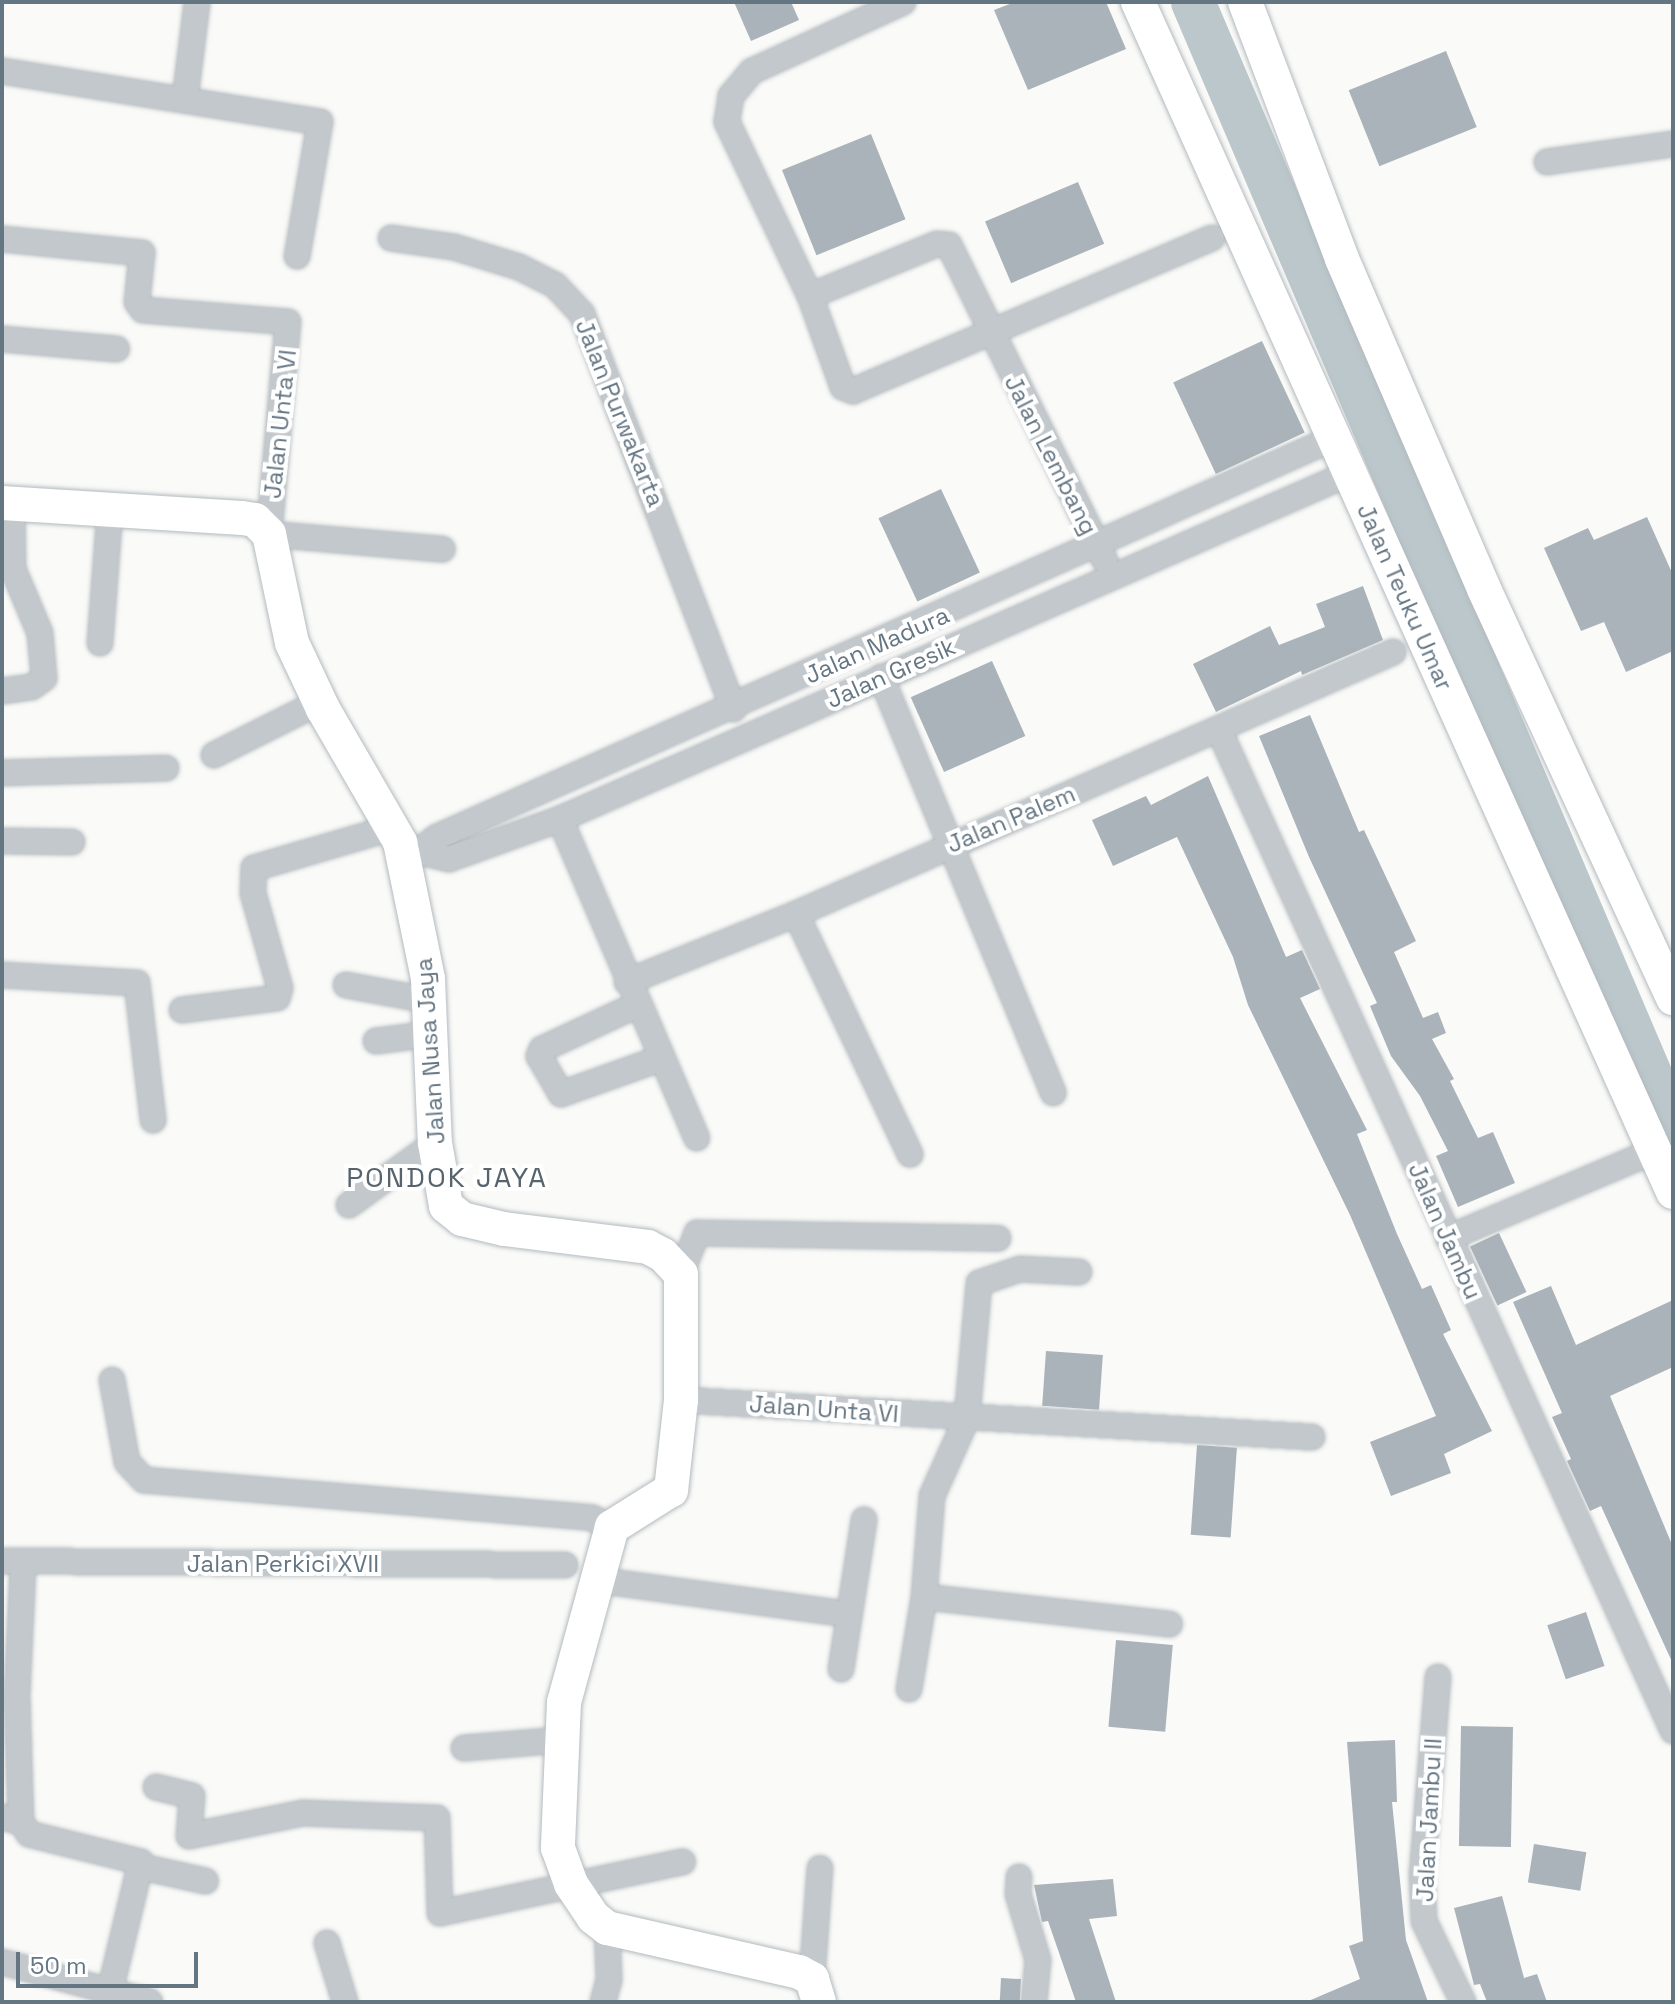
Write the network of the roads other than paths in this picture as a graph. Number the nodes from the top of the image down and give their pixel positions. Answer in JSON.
{"nodes":[{"id":1,"x":197,"y":2,"type":"edge"},
{"id":2,"x":903,"y":2,"type":"edge"},
{"id":3,"x":1138,"y":2,"type":"edge"},
{"id":4,"x":1245,"y":2,"type":"edge"},
{"id":5,"x":2,"y":71,"type":"edge"},
{"id":6,"x":185,"y":99,"type":"junction"},
{"id":7,"x":1673,"y":144,"type":"edge"},
{"id":8,"x":1547,"y":162,"type":"dead end"},
{"id":9,"x":391,"y":238,"type":"dead end"},
{"id":10,"x":1212,"y":238,"type":"dead end"},
{"id":11,"x":2,"y":239,"type":"edge"},
{"id":12,"x":297,"y":256,"type":"dead end"},
{"id":13,"x":810,"y":296,"type":"junction"},
{"id":14,"x":989,"y":334,"type":"junction"},
{"id":15,"x":2,"y":339,"type":"edge"},
{"id":16,"x":117,"y":349,"type":"dead end"},
{"id":17,"x":1334,"y":438,"type":"junction"},
{"id":18,"x":1350,"y":473,"type":"junction"},
{"id":19,"x":7,"y":504,"type":"edge"},
{"id":20,"x":110,"y":510,"type":"junction"},
{"id":21,"x":269,"y":534,"type":"junction"},
{"id":22,"x":1098,"y":546,"type":"junction"},
{"id":23,"x":442,"y":549,"type":"dead end"},
{"id":24,"x":1113,"y":576,"type":"junction"},
{"id":25,"x":100,"y":643,"type":"dead end"},
{"id":26,"x":1393,"y":652,"type":"dead end"},
{"id":27,"x":881,"y":677,"type":"junction"},
{"id":28,"x":2,"y":691,"type":"edge"},
{"id":29,"x":320,"y":702,"type":"junction"},
{"id":30,"x":734,"y":709,"type":"junction"},
{"id":31,"x":1219,"y":730,"type":"junction"},
{"id":32,"x":214,"y":755,"type":"dead end"},
{"id":33,"x":166,"y":768,"type":"dead end"},
{"id":34,"x":2,"y":773,"type":"edge"},
{"id":35,"x":560,"y":819,"type":"junction"},
{"id":36,"x":394,"y":827,"type":"junction"},
{"id":37,"x":2,"y":841,"type":"edge"},
{"id":38,"x":72,"y":842,"type":"dead end"},
{"id":39,"x":951,"y":844,"type":"junction"},
{"id":40,"x":429,"y":854,"type":"joint"},
{"id":41,"x":796,"y":914,"type":"junction"},
{"id":42,"x":2,"y":975,"type":"edge"},
{"id":43,"x":627,"y":982,"type":"junction"},
{"id":44,"x":346,"y":985,"type":"dead end"},
{"id":45,"x":1673,"y":998,"type":"edge"},
{"id":46,"x":427,"y":1000,"type":"junction"},
{"id":47,"x":639,"y":1004,"type":"junction"},
{"id":48,"x":182,"y":1010,"type":"dead end"},
{"id":49,"x":430,"y":1034,"type":"junction"},
{"id":50,"x":376,"y":1041,"type":"dead end"},
{"id":51,"x":662,"y":1058,"type":"junction"},
{"id":52,"x":1053,"y":1093,"type":"dead end"},
{"id":53,"x":153,"y":1120,"type":"dead end"},
{"id":54,"x":697,"y":1138,"type":"dead end"},
{"id":55,"x":435,"y":1143,"type":"junction"},
{"id":56,"x":1654,"y":1151,"type":"junction"},
{"id":57,"x":910,"y":1154,"type":"dead end"},
{"id":58,"x":1673,"y":1192,"type":"edge"},
{"id":59,"x":349,"y":1205,"type":"dead end"},
{"id":60,"x":998,"y":1238,"type":"dead end"},
{"id":61,"x":1448,"y":1238,"type":"junction"},
{"id":62,"x":1079,"y":1272,"type":"dead end"},
{"id":63,"x":681,"y":1274,"type":"junction"},
{"id":64,"x":112,"y":1380,"type":"dead end"},
{"id":65,"x":681,"y":1400,"type":"junction"},
{"id":66,"x":967,"y":1418,"type":"junction"},
{"id":67,"x":1312,"y":1437,"type":"dead end"},
{"id":68,"x":864,"y":1520,"type":"dead end"},
{"id":69,"x":612,"y":1527,"type":"junction"},
{"id":70,"x":12,"y":1562,"type":"edge"},
{"id":71,"x":565,"y":1565,"type":"dead end"},
{"id":72,"x":596,"y":1580,"type":"junction"},
{"id":73,"x":924,"y":1597,"type":"junction"},
{"id":74,"x":849,"y":1614,"type":"junction"},
{"id":75,"x":1170,"y":1624,"type":"dead end"},
{"id":76,"x":841,"y":1669,"type":"dead end"},
{"id":77,"x":1438,"y":1677,"type":"dead end"},
{"id":78,"x":909,"y":1689,"type":"dead end"},
{"id":79,"x":10,"y":1696,"type":"edge"},
{"id":80,"x":1673,"y":1731,"type":"edge"},
{"id":81,"x":562,"y":1740,"type":"junction"},
{"id":82,"x":464,"y":1748,"type":"dead end"},
{"id":83,"x":156,"y":1787,"type":"dead end"},
{"id":84,"x":11,"y":1820,"type":"edge"},
{"id":85,"x":140,"y":1862,"type":"junction"},
{"id":86,"x":683,"y":1862,"type":"dead end"},
{"id":87,"x":820,"y":1868,"type":"dead end"},
{"id":88,"x":1019,"y":1877,"type":"dead end"},
{"id":89,"x":205,"y":1881,"type":"dead end"},
{"id":90,"x":571,"y":1884,"type":"junction"},
{"id":91,"x":607,"y":1928,"type":"junction"},
{"id":92,"x":327,"y":1943,"type":"dead end"},
{"id":93,"x":2,"y":1962,"type":"edge"},
{"id":94,"x":110,"y":1991,"type":"junction"},
{"id":95,"x":816,"y":1991,"type":"edge"},
{"id":96,"x":150,"y":2002,"type":"edge"},
{"id":97,"x":345,"y":2002,"type":"edge"},
{"id":98,"x":603,"y":2002,"type":"edge"},
{"id":99,"x":1034,"y":2002,"type":"edge"},
{"id":100,"x":1463,"y":2002,"type":"edge"}],
"edges":[{"from":1,"to":6,"type":"street"},
{"from":2,"to":13,"type":"street"},
{"from":3,"to":17,"type":"main road","name":"Jalan Teuku Umar"},
{"from":4,"to":45,"type":"main road"},
{"from":5,"to":6,"type":"street"},
{"from":6,"to":12,"type":"street"},
{"from":7,"to":8,"type":"street"},
{"from":9,"to":30,"type":"street","name":"Jalan Purwakarta"},
{"from":10,"to":14,"type":"street"},
{"from":11,"to":21,"type":"street","name":"Jalan Unta VI"},
{"from":13,"to":14,"type":"street","name":"Jalan Lembang"},
{"from":13,"to":14,"type":"street"},
{"from":14,"to":22,"type":"street","name":"Jalan Lembang"},
{"from":15,"to":16,"type":"street"},
{"from":17,"to":18,"type":"main road","name":"Jalan Teuku Umar"},
{"from":17,"to":22,"type":"street","name":"Jalan Madura"},
{"from":18,"to":24,"type":"street","name":"Jalan Gresik"},
{"from":18,"to":56,"type":"main road","name":"Jalan Teuku Umar"},
{"from":19,"to":20,"type":"main road"},
{"from":19,"to":28,"type":"street"},
{"from":20,"to":21,"type":"main road"},
{"from":20,"to":25,"type":"street"},
{"from":21,"to":23,"type":"street"},
{"from":21,"to":29,"type":"main road","name":"Jalan Nusa Jaya"},
{"from":22,"to":24,"type":"street","name":"Jalan Lembang"},
{"from":22,"to":30,"type":"street","name":"Jalan Madura"},
{"from":24,"to":27,"type":"street","name":"Jalan Gresik"},
{"from":26,"to":31,"type":"street","name":"Jalan Palem"},
{"from":27,"to":35,"type":"street","name":"Jalan Gresik"},
{"from":27,"to":39,"type":"street"},
{"from":29,"to":32,"type":"street"},
{"from":29,"to":36,"type":"main road","name":"Jalan Nusa Jaya"},
{"from":30,"to":40,"type":"street","name":"Jalan Madura"},
{"from":31,"to":39,"type":"street","name":"Jalan Palem"},
{"from":31,"to":61,"type":"street","name":"Jalan Jambu"},
{"from":33,"to":34,"type":"street"},
{"from":35,"to":40,"type":"street","name":"Jalan Gresik"},
{"from":35,"to":43,"type":"street"},
{"from":36,"to":46,"type":"main road","name":"Jalan Nusa Jaya"},
{"from":36,"to":48,"type":"street"},
{"from":37,"to":38,"type":"street"},
{"from":39,"to":41,"type":"street","name":"Jalan Palem"},
{"from":39,"to":52,"type":"street"},
{"from":41,"to":43,"type":"street","name":"Jalan Palem"},
{"from":41,"to":57,"type":"street"},
{"from":42,"to":53,"type":"street"},
{"from":43,"to":47,"type":"street"},
{"from":44,"to":46,"type":"street"},
{"from":46,"to":49,"type":"main road","name":"Jalan Nusa Jaya"},
{"from":47,"to":51,"type":"street"},
{"from":47,"to":51,"type":"street"},
{"from":49,"to":50,"type":"street"},
{"from":49,"to":55,"type":"main road","name":"Jalan Nusa Jaya"},
{"from":51,"to":54,"type":"street"},
{"from":55,"to":59,"type":"street"},
{"from":55,"to":63,"type":"main road","name":"Jalan Nusa Jaya"},
{"from":56,"to":58,"type":"main road","name":"Jalan Teuku Umar"},
{"from":56,"to":61,"type":"street"},
{"from":60,"to":63,"type":"street"},
{"from":61,"to":80,"type":"street","name":"Jalan Jambu"},
{"from":62,"to":66,"type":"street"},
{"from":63,"to":65,"type":"main road"},
{"from":64,"to":69,"type":"street"},
{"from":65,"to":66,"type":"street","name":"Jalan Unta VI"},
{"from":65,"to":69,"type":"main road"},
{"from":66,"to":67,"type":"street","name":"Jalan Unta VI"},
{"from":66,"to":73,"type":"street"},
{"from":68,"to":74,"type":"street"},
{"from":69,"to":72,"type":"main road"},
{"from":70,"to":71,"type":"street","name":"Jalan Perkici XVII"},
{"from":70,"to":79,"type":"street"},
{"from":72,"to":74,"type":"street"},
{"from":72,"to":81,"type":"main road"},
{"from":73,"to":75,"type":"street"},
{"from":73,"to":78,"type":"street"},
{"from":74,"to":76,"type":"street"},
{"from":77,"to":100,"type":"street","name":"Jalan Jambu II"},
{"from":79,"to":84,"type":"street"},
{"from":81,"to":82,"type":"street"},
{"from":81,"to":90,"type":"main road"},
{"from":83,"to":90,"type":"street"},
{"from":84,"to":85,"type":"street"},
{"from":85,"to":89,"type":"street"},
{"from":85,"to":94,"type":"street"},
{"from":86,"to":90,"type":"street"},
{"from":87,"to":95,"type":"street"},
{"from":88,"to":99,"type":"street"},
{"from":90,"to":91,"type":"main road"},
{"from":91,"to":95,"type":"main road"},
{"from":91,"to":98,"type":"street"},
{"from":92,"to":97,"type":"street"},
{"from":93,"to":94,"type":"street"},
{"from":94,"to":96,"type":"street"}]}
